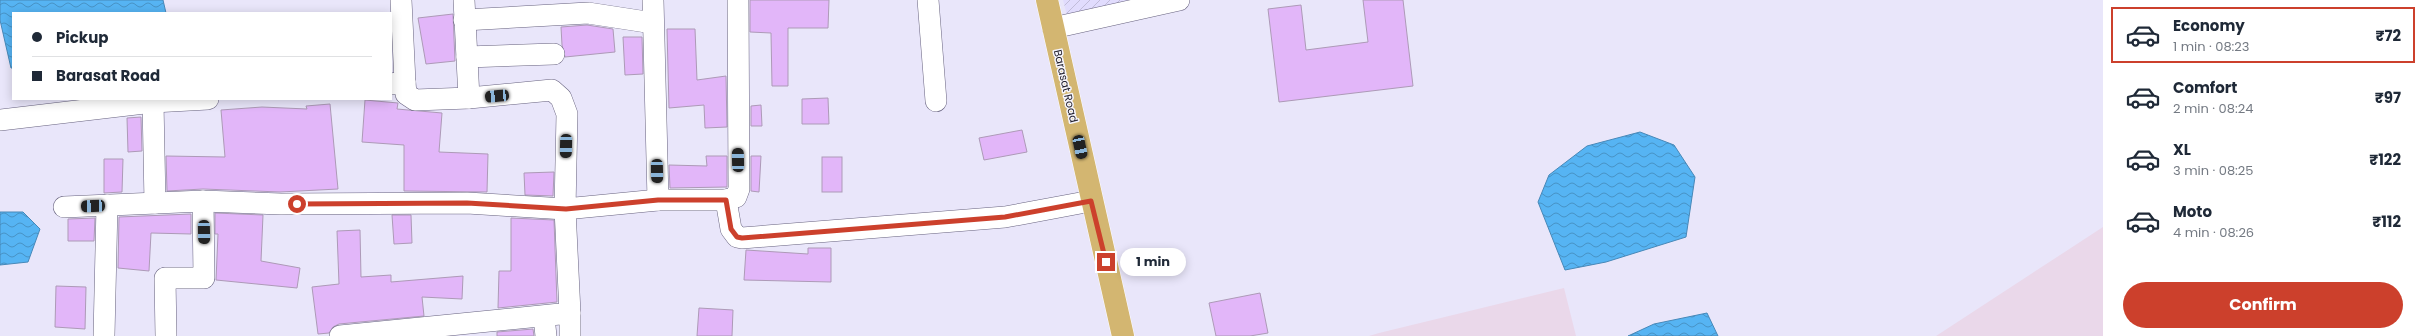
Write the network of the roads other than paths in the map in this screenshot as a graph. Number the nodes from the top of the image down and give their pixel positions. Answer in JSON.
{"nodes":[{"id":1,"x":401,"y":0,"type":"edge"},
{"id":2,"x":653,"y":0,"type":"edge"},
{"id":3,"x":738,"y":0,"type":"edge"},
{"id":4,"x":928,"y":0,"type":"edge"},
{"id":5,"x":1047,"y":0,"type":"edge"},
{"id":6,"x":1179,"y":0,"type":"edge"},
{"id":7,"x":464,"y":10,"type":"edge"},
{"id":8,"x":653,"y":23,"type":"junction"},
{"id":9,"x":1053,"y":28,"type":"junction"},
{"id":10,"x":554,"y":54,"type":"dead end"},
{"id":11,"x":467,"y":57,"type":"junction"},
{"id":12,"x":398,"y":83,"type":"edge"},
{"id":13,"x":470,"y":98,"type":"junction"},
{"id":14,"x":190,"y":100,"type":"edge"},
{"id":15,"x":936,"y":101,"type":"dead end"},
{"id":16,"x":153,"y":102,"type":"junction"},
{"id":17,"x":0,"y":120,"type":"edge"},
{"id":18,"x":658,"y":200,"type":"junction"},
{"id":19,"x":726,"y":200,"type":"junction"},
{"id":20,"x":203,"y":201,"type":"junction"},
{"id":21,"x":1091,"y":201,"type":"junction"},
{"id":22,"x":155,"y":203,"type":"junction"},
{"id":23,"x":107,"y":205,"type":"junction"},
{"id":24,"x":64,"y":207,"type":"dead end"},
{"id":25,"x":566,"y":209,"type":"junction"},
{"id":26,"x":570,"y":313,"type":"junction"},
{"id":27,"x":545,"y":327,"type":"edge"},
{"id":28,"x":449,"y":331,"type":"edge"},
{"id":29,"x":104,"y":336,"type":"edge"},
{"id":30,"x":166,"y":336,"type":"edge"},
{"id":31,"x":341,"y":336,"type":"edge"},
{"id":32,"x":570,"y":336,"type":"edge"},
{"id":33,"x":1123,"y":336,"type":"edge"}],
"edges":[{"from":1,"to":12,"type":"street"},
{"from":2,"to":8,"type":"street"},
{"from":3,"to":19,"type":"street"},
{"from":4,"to":15,"type":"street"},
{"from":5,"to":9,"type":"main road","name":"Barasat Road"},
{"from":6,"to":9,"type":"street"},
{"from":7,"to":8,"type":"street"},
{"from":7,"to":11,"type":"street"},
{"from":8,"to":18,"type":"street"},
{"from":9,"to":21,"type":"main road","name":"Barasat Road"},
{"from":10,"to":11,"type":"street"},
{"from":11,"to":13,"type":"street"},
{"from":12,"to":13,"type":"street"},
{"from":13,"to":25,"type":"street"},
{"from":14,"to":16,"type":"street"},
{"from":16,"to":17,"type":"street"},
{"from":16,"to":22,"type":"street"},
{"from":18,"to":19,"type":"street"},
{"from":18,"to":25,"type":"street"},
{"from":19,"to":21,"type":"street"},
{"from":20,"to":22,"type":"street"},
{"from":20,"to":25,"type":"street"},
{"from":20,"to":30,"type":"street"},
{"from":21,"to":33,"type":"main road","name":"Barasat Road"},
{"from":22,"to":23,"type":"street"},
{"from":23,"to":24,"type":"street"},
{"from":23,"to":29,"type":"street"},
{"from":25,"to":26,"type":"street"},
{"from":26,"to":27,"type":"street"},
{"from":26,"to":32,"type":"street"},
{"from":27,"to":28,"type":"street"},
{"from":28,"to":31,"type":"street"}]}
